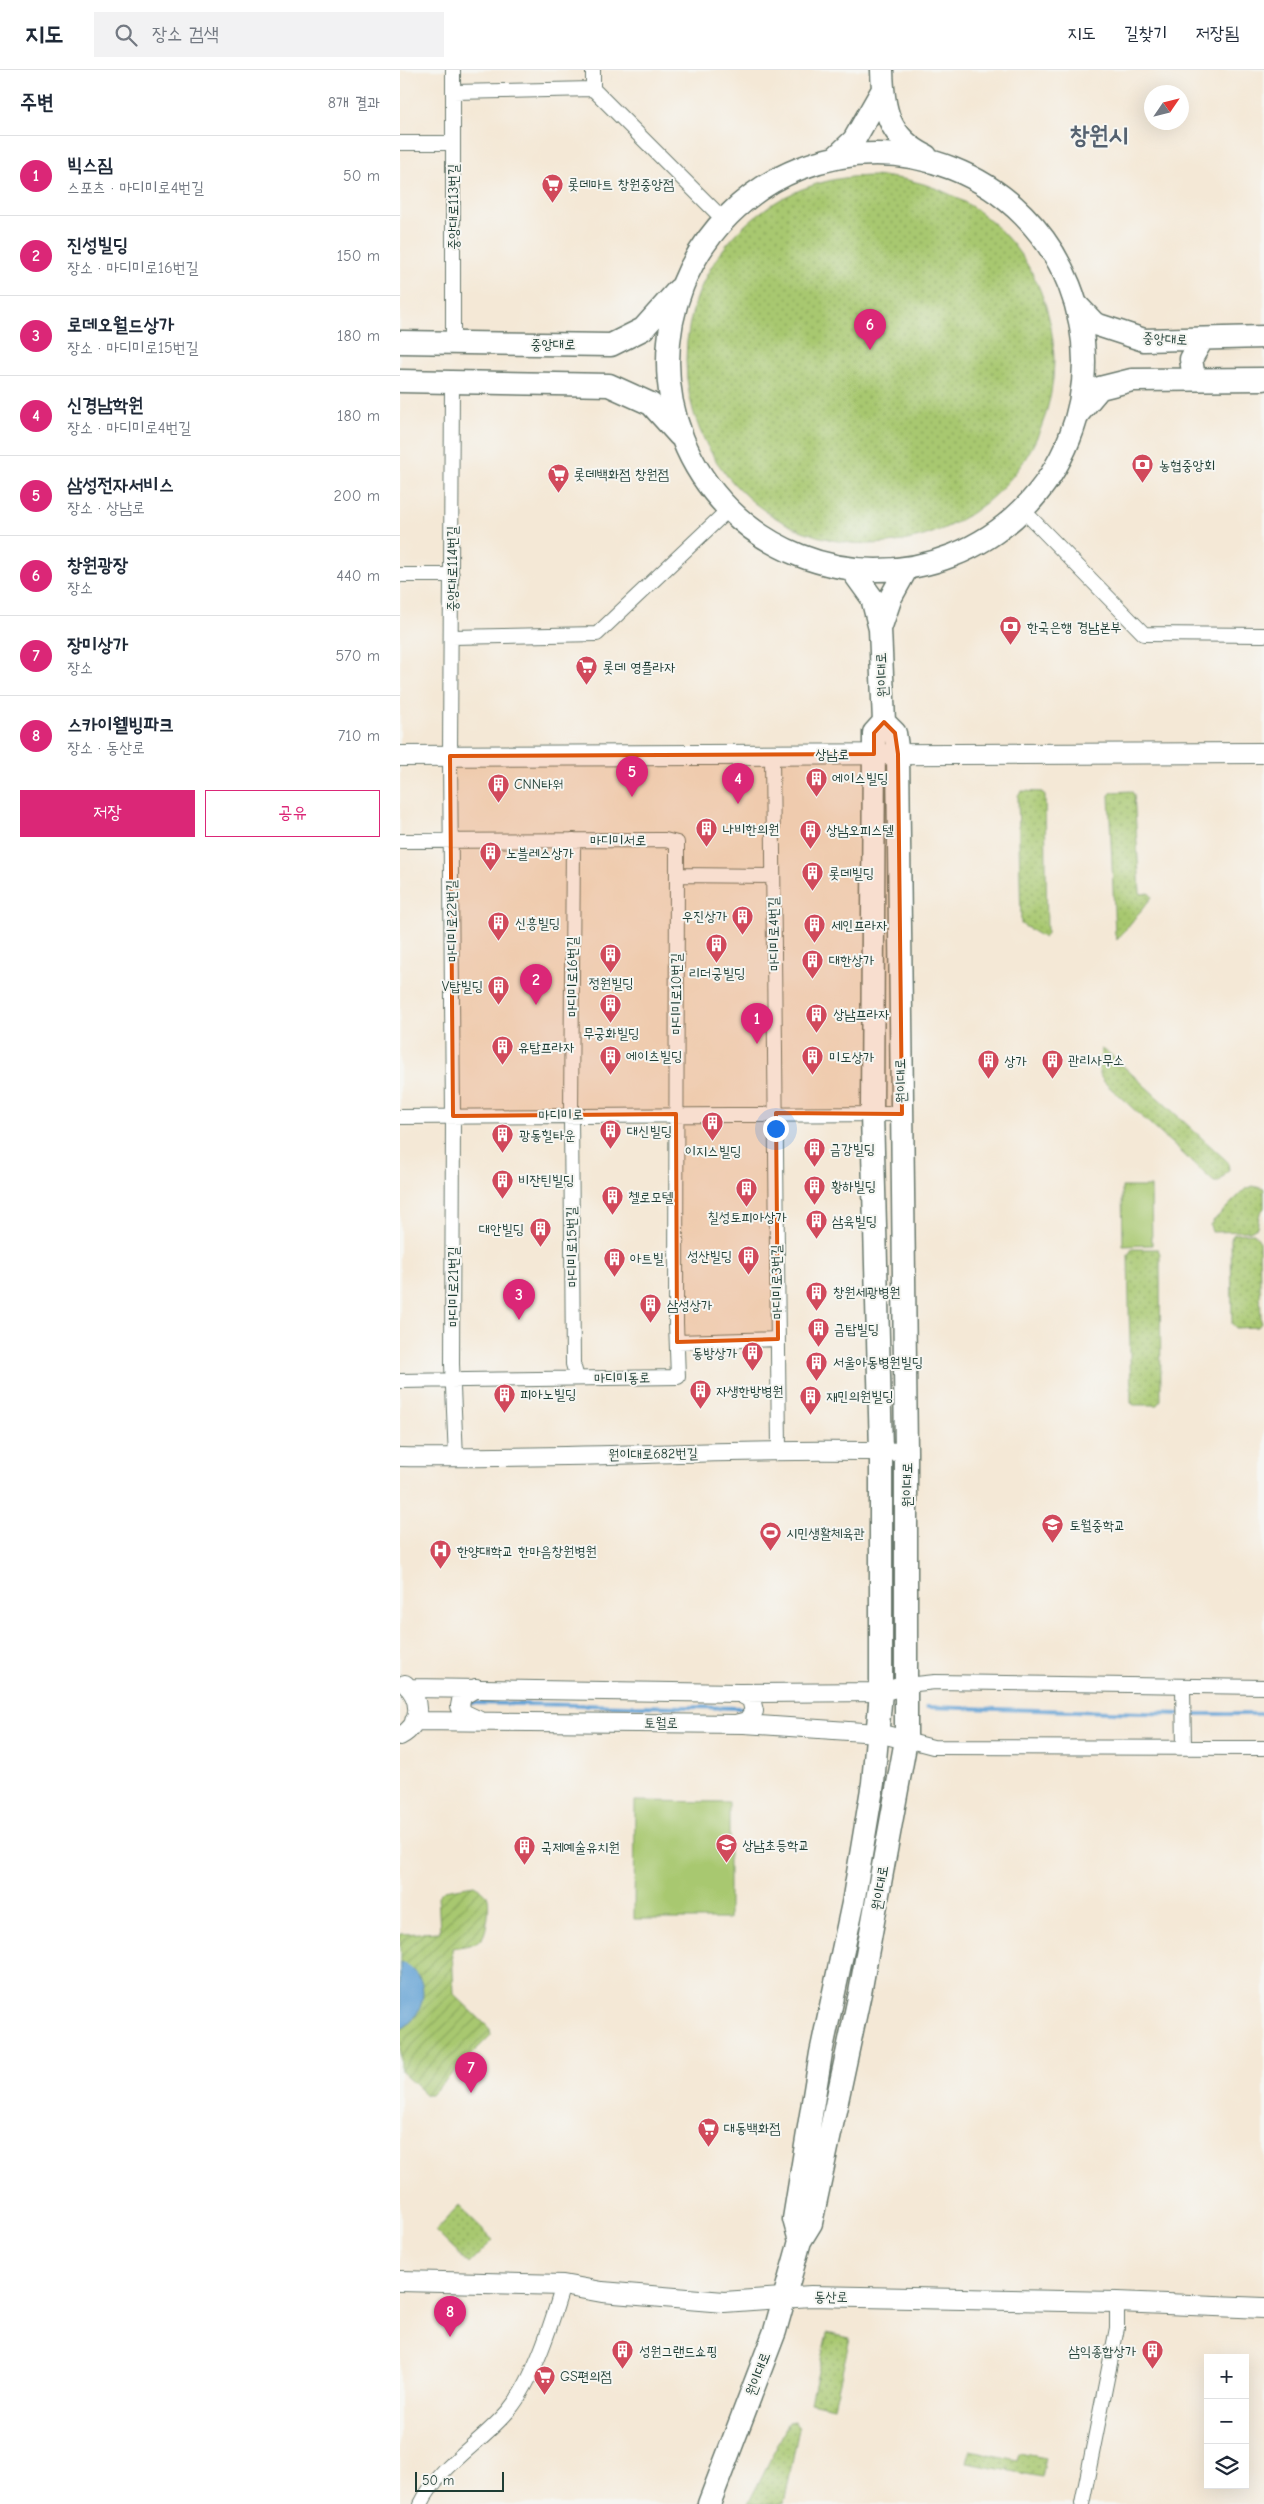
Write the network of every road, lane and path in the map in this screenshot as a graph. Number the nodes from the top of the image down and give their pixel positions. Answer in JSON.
{"nodes":[{"id":1,"x":453,"y":70,"type":"edge"},
{"id":2,"x":593,"y":70,"type":"edge"},
{"id":3,"x":882,"y":81,"type":"edge"},
{"id":4,"x":593,"y":89,"type":"junction"},
{"id":5,"x":453,"y":92,"type":"junction"},
{"id":6,"x":400,"y":143,"type":"edge"},
{"id":7,"x":453,"y":143,"type":"junction"},
{"id":8,"x":835,"y":158,"type":"junction"},
{"id":9,"x":955,"y":170,"type":"junction"},
{"id":10,"x":724,"y":220,"type":"junction"},
{"id":11,"x":682,"y":285,"type":"junction"},
{"id":12,"x":1076,"y":304,"type":"junction"},
{"id":13,"x":1264,"y":337,"type":"edge"},
{"id":14,"x":1202,"y":340,"type":"junction"},
{"id":15,"x":400,"y":342,"type":"edge"},
{"id":16,"x":453,"y":344,"type":"junction"},
{"id":17,"x":1194,"y":378,"type":"junction"},
{"id":18,"x":1264,"y":379,"type":"edge"},
{"id":19,"x":400,"y":381,"type":"edge"},
{"id":20,"x":452,"y":382,"type":"junction"},
{"id":21,"x":1078,"y":414,"type":"junction"},
{"id":22,"x":684,"y":440,"type":"junction"},
{"id":23,"x":729,"y":509,"type":"junction"},
{"id":24,"x":1023,"y":510,"type":"junction"},
{"id":25,"x":907,"y":568,"type":"junction"},
{"id":26,"x":852,"y":569,"type":"junction"},
{"id":27,"x":452,"y":575,"type":"junction"},
{"id":28,"x":400,"y":576,"type":"edge"},
{"id":29,"x":880,"y":629,"type":"junction"},
{"id":30,"x":1264,"y":635,"type":"edge"},
{"id":31,"x":452,"y":637,"type":"junction"},
{"id":32,"x":884,"y":722,"type":"junction"},
{"id":33,"x":1264,"y":753,"type":"edge"},
{"id":34,"x":772,"y":754,"type":"junction"},
{"id":35,"x":874,"y":754,"type":"junction"},
{"id":36,"x":898,"y":754,"type":"junction"},
{"id":37,"x":400,"y":756,"type":"edge"},
{"id":38,"x":450,"y":756,"type":"junction"},
{"id":39,"x":451,"y":840,"type":"junction"},
{"id":40,"x":573,"y":840,"type":"junction"},
{"id":41,"x":400,"y":841,"type":"edge"},
{"id":42,"x":677,"y":875,"type":"junction"},
{"id":43,"x":773,"y":876,"type":"junction"},
{"id":44,"x":776,"y":1113,"type":"junction"},
{"id":45,"x":676,"y":1114,"type":"junction"},
{"id":46,"x":872,"y":1114,"type":"junction"},
{"id":47,"x":902,"y":1114,"type":"junction"},
{"id":48,"x":571,"y":1115,"type":"junction"},
{"id":49,"x":400,"y":1116,"type":"edge"},
{"id":50,"x":454,"y":1116,"type":"junction"},
{"id":51,"x":778,"y":1339,"type":"junction"},
{"id":52,"x":677,"y":1342,"type":"junction"},
{"id":53,"x":577,"y":1378,"type":"junction"},
{"id":54,"x":453,"y":1379,"type":"junction"},
{"id":55,"x":400,"y":1381,"type":"edge"},
{"id":56,"x":779,"y":1451,"type":"junction"},
{"id":57,"x":881,"y":1451,"type":"junction"},
{"id":58,"x":906,"y":1452,"type":"junction"},
{"id":59,"x":400,"y":1457,"type":"edge"},
{"id":60,"x":456,"y":1458,"type":"junction"},
{"id":61,"x":405,"y":1684,"type":"edge"},
{"id":62,"x":907,"y":1685,"type":"junction"},
{"id":63,"x":1183,"y":1687,"type":"junction"},
{"id":64,"x":1264,"y":1687,"type":"edge"},
{"id":65,"x":476,"y":1688,"type":"junction"},
{"id":66,"x":881,"y":1692,"type":"junction"},
{"id":67,"x":740,"y":1693,"type":"junction"},
{"id":68,"x":414,"y":1721,"type":"junction"},
{"id":69,"x":480,"y":1721,"type":"junction"},
{"id":70,"x":736,"y":1724,"type":"junction"},
{"id":71,"x":878,"y":1733,"type":"junction"},
{"id":72,"x":400,"y":1736,"type":"edge"},
{"id":73,"x":906,"y":1740,"type":"junction"},
{"id":74,"x":1184,"y":1748,"type":"junction"},
{"id":75,"x":1264,"y":1748,"type":"edge"},
{"id":76,"x":800,"y":2241,"type":"junction"},
{"id":77,"x":400,"y":2281,"type":"edge"},
{"id":78,"x":563,"y":2285,"type":"junction"},
{"id":79,"x":785,"y":2298,"type":"junction"},
{"id":80,"x":1117,"y":2302,"type":"junction"},
{"id":81,"x":1264,"y":2308,"type":"edge"},
{"id":82,"x":421,"y":2504,"type":"edge"},
{"id":83,"x":709,"y":2504,"type":"edge"},
{"id":84,"x":1082,"y":2504,"type":"edge"}],
"edges":[{"from":1,"to":5,"type":"street","name":"중앙대로113번길"},
{"from":2,"to":4,"type":"street"},
{"from":3,"to":8,"type":"main road"},
{"from":3,"to":9,"type":"main road"},
{"from":4,"to":5,"type":"street"},
{"from":4,"to":10,"type":"street"},
{"from":5,"to":7,"type":"street","name":"중앙대로113번길"},
{"from":6,"to":7,"type":"street"},
{"from":7,"to":16,"type":"street","name":"중앙대로113번길"},
{"from":8,"to":9,"type":"main road"},
{"from":8,"to":10,"type":"main road"},
{"from":9,"to":12,"type":"main road"},
{"from":10,"to":11,"type":"main road"},
{"from":11,"to":16,"type":"main road","name":"중앙대로"},
{"from":11,"to":22,"type":"main road"},
{"from":12,"to":14,"type":"main road","name":"중앙대로"},
{"from":12,"to":21,"type":"main road"},
{"from":13,"to":14,"type":"main road","name":"중앙대로"},
{"from":14,"to":17,"type":"main road"},
{"from":15,"to":16,"type":"main road","name":"중앙대로"},
{"from":17,"to":18,"type":"main road"},
{"from":17,"to":21,"type":"main road"},
{"from":19,"to":20,"type":"main road"},
{"from":20,"to":22,"type":"main road"},
{"from":20,"to":27,"type":"street","name":"중앙대로114번길"},
{"from":21,"to":24,"type":"main road"},
{"from":22,"to":23,"type":"main road"},
{"from":23,"to":26,"type":"main road"},
{"from":23,"to":31,"type":"street"},
{"from":24,"to":25,"type":"main road"},
{"from":24,"to":30,"type":"street"},
{"from":25,"to":26,"type":"main road"},
{"from":25,"to":29,"type":"main road","name":"원이대로"},
{"from":26,"to":29,"type":"main road","name":"원이대로"},
{"from":27,"to":28,"type":"street"},
{"from":27,"to":31,"type":"street","name":"중앙대로114번길"},
{"from":29,"to":32,"type":"main road","name":"원이대로"},
{"from":31,"to":38,"type":"street","name":"중앙대로114번길"},
{"from":32,"to":35,"type":"main road","name":"원이대로"},
{"from":32,"to":36,"type":"main road","name":"원이대로"},
{"from":33,"to":36,"type":"main road","name":"상남로"},
{"from":34,"to":35,"type":"main road","name":"상남로"},
{"from":34,"to":38,"type":"main road","name":"상남로"},
{"from":34,"to":43,"type":"street","name":"마디미로4번길"},
{"from":35,"to":36,"type":"main road","name":"상남로"},
{"from":35,"to":46,"type":"main road","name":"원이대로"},
{"from":36,"to":47,"type":"main road","name":"원이대로"},
{"from":37,"to":38,"type":"main road","name":"상남로"},
{"from":38,"to":39,"type":"street","name":"마디미로22번길"},
{"from":39,"to":40,"type":"street","name":"마디미서로"},
{"from":39,"to":41,"type":"street","name":"마디미서로"},
{"from":39,"to":50,"type":"street","name":"마디미로22번길"},
{"from":40,"to":42,"type":"street","name":"마디미서로"},
{"from":40,"to":48,"type":"street","name":"마디미로16번길"},
{"from":42,"to":43,"type":"street"},
{"from":42,"to":45,"type":"street","name":"마디미로10번길"},
{"from":43,"to":44,"type":"street","name":"마디미로4번길"},
{"from":44,"to":45,"type":"street","name":"마디미로"},
{"from":44,"to":46,"type":"street","name":"마디미로"},
{"from":44,"to":51,"type":"street","name":"마디미로3번길"},
{"from":45,"to":48,"type":"street","name":"마디미로"},
{"from":45,"to":52,"type":"street","name":"마디미로10번길"},
{"from":46,"to":47,"type":"street","name":"마디미로"},
{"from":46,"to":57,"type":"main road","name":"원이대로"},
{"from":47,"to":58,"type":"main road","name":"원이대로"},
{"from":48,"to":50,"type":"street","name":"마디미로"},
{"from":48,"to":53,"type":"street","name":"마디미로15번길"},
{"from":49,"to":50,"type":"street","name":"마디미로"},
{"from":50,"to":54,"type":"street","name":"마디미로21번길"},
{"from":51,"to":52,"type":"street"},
{"from":51,"to":56,"type":"street","name":"마디미로3번길"},
{"from":52,"to":53,"type":"street","name":"마디미동로"},
{"from":53,"to":54,"type":"street","name":"마디미동로"},
{"from":54,"to":55,"type":"street","name":"마디미동로"},
{"from":54,"to":60,"type":"street","name":"마디미로21번길"},
{"from":56,"to":57,"type":"street","name":"원이대로682번길"},
{"from":56,"to":60,"type":"street","name":"원이대로682번길"},
{"from":57,"to":58,"type":"street","name":"원이대로682번길"},
{"from":57,"to":66,"type":"main road","name":"원이대로"},
{"from":58,"to":62,"type":"main road","name":"원이대로"},
{"from":59,"to":60,"type":"street","name":"원이대로682번길"},
{"from":61,"to":65,"type":"street"},
{"from":61,"to":68,"type":"street"},
{"from":62,"to":63,"type":"street"},
{"from":62,"to":66,"type":"street"},
{"from":62,"to":73,"type":"main road","name":"원이대로"},
{"from":63,"to":64,"type":"street"},
{"from":63,"to":74,"type":"street"},
{"from":65,"to":67,"type":"street"},
{"from":65,"to":69,"type":"street"},
{"from":66,"to":67,"type":"street"},
{"from":66,"to":71,"type":"main road","name":"원이대로"},
{"from":67,"to":70,"type":"street"},
{"from":68,"to":69,"type":"street","name":"토월로"},
{"from":68,"to":72,"type":"street"},
{"from":69,"to":70,"type":"street","name":"토월로"},
{"from":70,"to":71,"type":"street","name":"토월로"},
{"from":71,"to":73,"type":"street","name":"토월로"},
{"from":71,"to":76,"type":"main road","name":"원이대로"},
{"from":73,"to":74,"type":"street"},
{"from":73,"to":76,"type":"main road","name":"원이대로"},
{"from":74,"to":75,"type":"street"},
{"from":76,"to":79,"type":"main road","name":"원이대로"},
{"from":77,"to":78,"type":"main road","name":"동산로"},
{"from":78,"to":79,"type":"main road","name":"동산로"},
{"from":78,"to":82,"type":"street"},
{"from":79,"to":80,"type":"main road","name":"동산로"},
{"from":79,"to":83,"type":"main road","name":"원이대로"},
{"from":80,"to":81,"type":"main road","name":"동산로"},
{"from":80,"to":84,"type":"street"}]}
